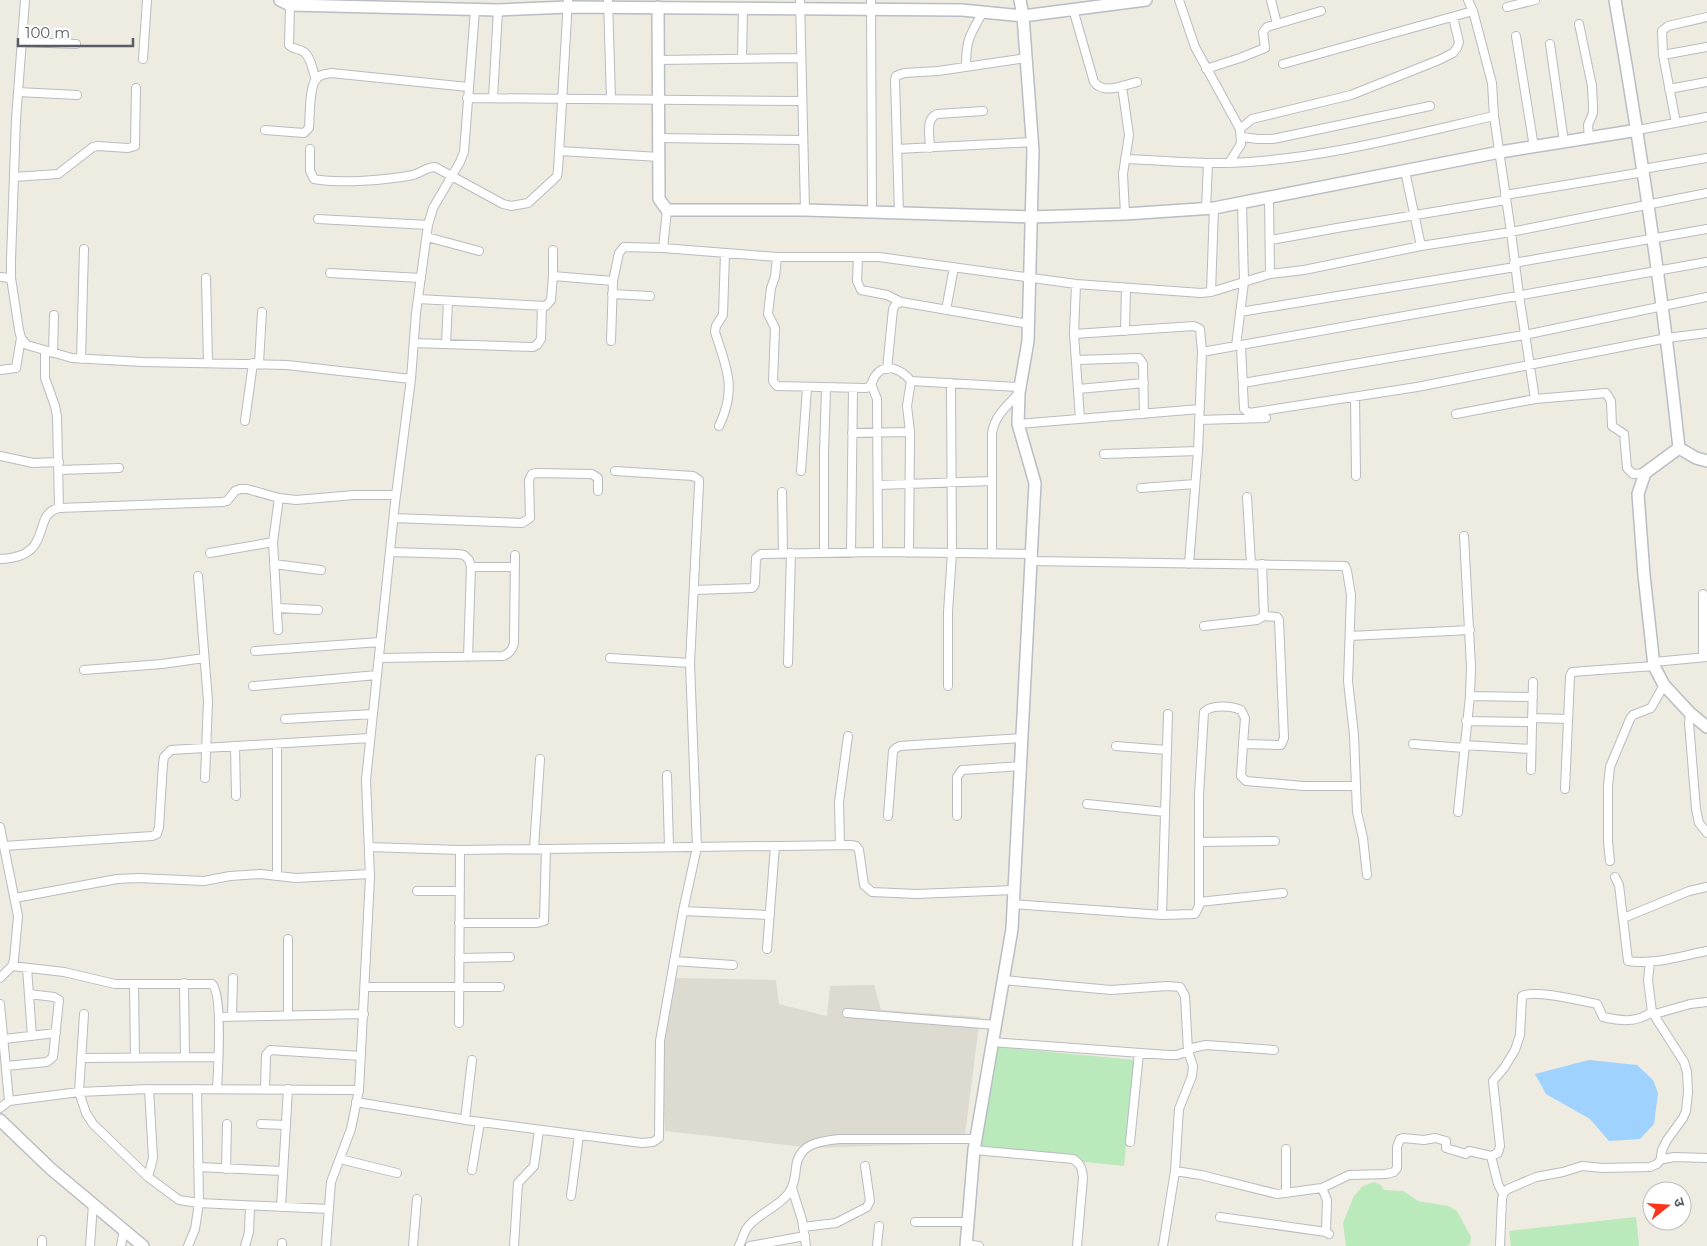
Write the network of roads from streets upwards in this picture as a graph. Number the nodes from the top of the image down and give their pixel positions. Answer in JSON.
{"nodes":[{"id":1,"x":25,"y":0,"type":"edge"},
{"id":2,"x":147,"y":0,"type":"edge"},
{"id":3,"x":1020,"y":0,"type":"edge"},
{"id":4,"x":1146,"y":0,"type":"edge"},
{"id":5,"x":1179,"y":0,"type":"edge"},
{"id":6,"x":1271,"y":0,"type":"edge"},
{"id":7,"x":1468,"y":0,"type":"edge"},
{"id":8,"x":1535,"y":0,"type":"edge"},
{"id":9,"x":1615,"y":0,"type":"edge"},
{"id":10,"x":1120,"y":2,"type":"edge"},
{"id":11,"x":285,"y":3,"type":"edge"},
{"id":12,"x":568,"y":3,"type":"edge"},
{"id":13,"x":608,"y":3,"type":"edge"},
{"id":14,"x":658,"y":3,"type":"edge"},
{"id":15,"x":443,"y":4,"type":"edge"},
{"id":16,"x":701,"y":4,"type":"edge"},
{"id":17,"x":498,"y":5,"type":"edge"},
{"id":18,"x":800,"y":5,"type":"edge"},
{"id":19,"x":871,"y":5,"type":"edge"},
{"id":20,"x":1078,"y":6,"type":"edge"},
{"id":21,"x":1507,"y":7,"type":"dead end"},
{"id":22,"x":743,"y":8,"type":"junction"},
{"id":23,"x":475,"y":10,"type":"junction"},
{"id":24,"x":1321,"y":10,"type":"dead end"},
{"id":25,"x":1474,"y":11,"type":"junction"},
{"id":26,"x":983,"y":12,"type":"junction"},
{"id":27,"x":1023,"y":16,"type":"junction"},
{"id":28,"x":1453,"y":17,"type":"junction"},
{"id":29,"x":1707,"y":17,"type":"edge"},
{"id":30,"x":1277,"y":24,"type":"junction"},
{"id":31,"x":1578,"y":24,"type":"dead end"},
{"id":32,"x":1516,"y":36,"type":"dead end"},
{"id":33,"x":22,"y":42,"type":"junction"},
{"id":34,"x":76,"y":44,"type":"dead end"},
{"id":35,"x":1550,"y":44,"type":"dead end"},
{"id":36,"x":1707,"y":47,"type":"edge"},
{"id":37,"x":1663,"y":55,"type":"junction"},
{"id":38,"x":801,"y":58,"type":"junction"},
{"id":39,"x":1026,"y":58,"type":"junction"},
{"id":40,"x":142,"y":59,"type":"dead end"},
{"id":41,"x":742,"y":59,"type":"junction"},
{"id":42,"x":658,"y":60,"type":"junction"},
{"id":43,"x":1283,"y":64,"type":"dead end"},
{"id":44,"x":966,"y":66,"type":"junction"},
{"id":45,"x":1206,"y":69,"type":"junction"},
{"id":46,"x":316,"y":80,"type":"junction"},
{"id":47,"x":1137,"y":82,"type":"dead end"},
{"id":48,"x":1707,"y":82,"type":"edge"},
{"id":49,"x":1122,"y":86,"type":"junction"},
{"id":50,"x":468,"y":87,"type":"junction"},
{"id":51,"x":136,"y":88,"type":"dead end"},
{"id":52,"x":1669,"y":88,"type":"junction"},
{"id":53,"x":18,"y":92,"type":"junction"},
{"id":54,"x":77,"y":96,"type":"dead end"},
{"id":55,"x":467,"y":98,"type":"junction"},
{"id":56,"x":492,"y":98,"type":"junction"},
{"id":57,"x":563,"y":98,"type":"junction"},
{"id":58,"x":610,"y":99,"type":"junction"},
{"id":59,"x":659,"y":100,"type":"junction"},
{"id":60,"x":802,"y":101,"type":"junction"},
{"id":61,"x":1430,"y":106,"type":"dead end"},
{"id":62,"x":983,"y":111,"type":"dead end"},
{"id":63,"x":1494,"y":116,"type":"junction"},
{"id":64,"x":1707,"y":117,"type":"edge"},
{"id":65,"x":1676,"y":123,"type":"junction"},
{"id":66,"x":265,"y":130,"type":"dead end"},
{"id":67,"x":1638,"y":130,"type":"junction"},
{"id":68,"x":1241,"y":133,"type":"junction"},
{"id":69,"x":659,"y":138,"type":"junction"},
{"id":70,"x":1589,"y":138,"type":"junction"},
{"id":71,"x":803,"y":140,"type":"junction"},
{"id":72,"x":1033,"y":142,"type":"junction"},
{"id":73,"x":1564,"y":142,"type":"junction"},
{"id":74,"x":1534,"y":147,"type":"junction"},
{"id":75,"x":930,"y":148,"type":"junction"},
{"id":76,"x":310,"y":149,"type":"dead end"},
{"id":77,"x":897,"y":149,"type":"junction"},
{"id":78,"x":560,"y":151,"type":"junction"},
{"id":79,"x":1500,"y":152,"type":"junction"},
{"id":80,"x":659,"y":157,"type":"junction"},
{"id":81,"x":1707,"y":158,"type":"edge"},
{"id":82,"x":1126,"y":159,"type":"junction"},
{"id":83,"x":1208,"y":163,"type":"junction"},
{"id":84,"x":1229,"y":163,"type":"junction"},
{"id":85,"x":1405,"y":171,"type":"junction"},
{"id":86,"x":1643,"y":171,"type":"junction"},
{"id":87,"x":14,"y":176,"type":"junction"},
{"id":88,"x":451,"y":176,"type":"junction"},
{"id":89,"x":1707,"y":193,"type":"edge"},
{"id":90,"x":1269,"y":197,"type":"junction"},
{"id":91,"x":1506,"y":198,"type":"junction"},
{"id":92,"x":1242,"y":203,"type":"junction"},
{"id":93,"x":1648,"y":205,"type":"junction"},
{"id":94,"x":1210,"y":208,"type":"junction"},
{"id":95,"x":667,"y":210,"type":"junction"},
{"id":96,"x":804,"y":210,"type":"junction"},
{"id":97,"x":872,"y":212,"type":"junction"},
{"id":98,"x":899,"y":213,"type":"junction"},
{"id":99,"x":1125,"y":214,"type":"junction"},
{"id":100,"x":1414,"y":215,"type":"junction"},
{"id":101,"x":1032,"y":217,"type":"junction"},
{"id":102,"x":318,"y":218,"type":"dead end"},
{"id":103,"x":428,"y":225,"type":"junction"},
{"id":104,"x":1707,"y":229,"type":"edge"},
{"id":105,"x":1512,"y":232,"type":"junction"},
{"id":106,"x":426,"y":237,"type":"junction"},
{"id":107,"x":1653,"y":239,"type":"junction"},
{"id":108,"x":1271,"y":240,"type":"junction"},
{"id":109,"x":1421,"y":246,"type":"junction"},
{"id":110,"x":84,"y":248,"type":"dead end"},
{"id":111,"x":663,"y":248,"type":"junction"},
{"id":112,"x":553,"y":250,"type":"dead end"},
{"id":113,"x":479,"y":251,"type":"dead end"},
{"id":114,"x":725,"y":253,"type":"junction"},
{"id":115,"x":777,"y":257,"type":"junction"},
{"id":116,"x":858,"y":257,"type":"junction"},
{"id":117,"x":1707,"y":262,"type":"edge"},
{"id":118,"x":1515,"y":265,"type":"junction"},
{"id":119,"x":954,"y":267,"type":"junction"},
{"id":120,"x":1657,"y":270,"type":"junction"},
{"id":121,"x":330,"y":273,"type":"dead end"},
{"id":122,"x":1270,"y":274,"type":"junction"},
{"id":123,"x":553,"y":276,"type":"junction"},
{"id":124,"x":0,"y":277,"type":"edge"},
{"id":125,"x":1030,"y":277,"type":"junction"},
{"id":126,"x":11,"y":278,"type":"junction"},
{"id":127,"x":206,"y":278,"type":"dead end"},
{"id":128,"x":421,"y":278,"type":"junction"},
{"id":129,"x":613,"y":280,"type":"junction"},
{"id":130,"x":1244,"y":282,"type":"junction"},
{"id":131,"x":1076,"y":284,"type":"junction"},
{"id":132,"x":1126,"y":288,"type":"junction"},
{"id":133,"x":1211,"y":292,"type":"junction"},
{"id":134,"x":612,"y":294,"type":"junction"},
{"id":135,"x":650,"y":296,"type":"dead end"},
{"id":136,"x":1518,"y":296,"type":"junction"},
{"id":137,"x":1707,"y":297,"type":"edge"},
{"id":138,"x":418,"y":299,"type":"junction"},
{"id":139,"x":448,"y":301,"type":"junction"},
{"id":140,"x":901,"y":302,"type":"junction"},
{"id":141,"x":542,"y":306,"type":"junction"},
{"id":142,"x":1662,"y":306,"type":"junction"},
{"id":143,"x":946,"y":310,"type":"junction"},
{"id":144,"x":262,"y":312,"type":"dead end"},
{"id":145,"x":1240,"y":312,"type":"junction"},
{"id":146,"x":54,"y":315,"type":"dead end"},
{"id":147,"x":1029,"y":324,"type":"junction"},
{"id":148,"x":1125,"y":331,"type":"junction"},
{"id":149,"x":1707,"y":333,"type":"edge"},
{"id":150,"x":1074,"y":334,"type":"junction"},
{"id":151,"x":1524,"y":335,"type":"junction"},
{"id":152,"x":21,"y":338,"type":"junction"},
{"id":153,"x":1667,"y":338,"type":"junction"},
{"id":154,"x":611,"y":341,"type":"dead end"},
{"id":155,"x":414,"y":343,"type":"junction"},
{"id":156,"x":446,"y":344,"type":"junction"},
{"id":157,"x":1238,"y":346,"type":"junction"},
{"id":158,"x":45,"y":351,"type":"junction"},
{"id":159,"x":1202,"y":352,"type":"junction"},
{"id":160,"x":53,"y":354,"type":"junction"},
{"id":161,"x":81,"y":359,"type":"junction"},
{"id":162,"x":1076,"y":360,"type":"junction"},
{"id":163,"x":208,"y":362,"type":"junction"},
{"id":164,"x":256,"y":363,"type":"junction"},
{"id":165,"x":1529,"y":366,"type":"junction"},
{"id":166,"x":887,"y":369,"type":"junction"},
{"id":167,"x":0,"y":370,"type":"edge"},
{"id":168,"x":410,"y":379,"type":"junction"},
{"id":169,"x":911,"y":381,"type":"junction"},
{"id":170,"x":951,"y":383,"type":"junction"},
{"id":171,"x":1243,"y":383,"type":"junction"},
{"id":172,"x":872,"y":384,"type":"junction"},
{"id":173,"x":1144,"y":384,"type":"junction"},
{"id":174,"x":807,"y":388,"type":"junction"},
{"id":175,"x":826,"y":388,"type":"junction"},
{"id":176,"x":852,"y":388,"type":"junction"},
{"id":177,"x":1078,"y":389,"type":"junction"},
{"id":178,"x":1020,"y":390,"type":"junction"},
{"id":179,"x":1355,"y":397,"type":"junction"},
{"id":180,"x":1535,"y":399,"type":"junction"},
{"id":181,"x":1200,"y":409,"type":"junction"},
{"id":182,"x":1144,"y":414,"type":"junction"},
{"id":183,"x":1456,"y":414,"type":"dead end"},
{"id":184,"x":1246,"y":415,"type":"junction"},
{"id":185,"x":1266,"y":418,"type":"dead end"},
{"id":186,"x":1080,"y":419,"type":"junction"},
{"id":187,"x":1199,"y":420,"type":"junction"},
{"id":188,"x":246,"y":421,"type":"dead end"},
{"id":189,"x":1018,"y":424,"type":"junction"},
{"id":190,"x":719,"y":426,"type":"dead end"},
{"id":191,"x":878,"y":432,"type":"junction"},
{"id":192,"x":910,"y":432,"type":"junction"},
{"id":193,"x":852,"y":433,"type":"junction"},
{"id":194,"x":1679,"y":448,"type":"junction"},
{"id":195,"x":1198,"y":451,"type":"junction"},
{"id":196,"x":1104,"y":454,"type":"dead end"},
{"id":197,"x":0,"y":456,"type":"edge"},
{"id":198,"x":1707,"y":460,"type":"edge"},
{"id":199,"x":59,"y":466,"type":"junction"},
{"id":200,"x":119,"y":468,"type":"dead end"},
{"id":201,"x":615,"y":471,"type":"dead end"},
{"id":202,"x":801,"y":471,"type":"dead end"},
{"id":203,"x":1645,"y":473,"type":"junction"},
{"id":204,"x":1356,"y":476,"type":"dead end"},
{"id":205,"x":992,"y":481,"type":"junction"},
{"id":206,"x":952,"y":483,"type":"junction"},
{"id":207,"x":909,"y":484,"type":"junction"},
{"id":208,"x":1195,"y":484,"type":"junction"},
{"id":209,"x":878,"y":485,"type":"junction"},
{"id":210,"x":1141,"y":488,"type":"dead end"},
{"id":211,"x":598,"y":491,"type":"dead end"},
{"id":212,"x":782,"y":492,"type":"dead end"},
{"id":213,"x":396,"y":495,"type":"junction"},
{"id":214,"x":1247,"y":497,"type":"dead end"},
{"id":215,"x":279,"y":498,"type":"junction"},
{"id":216,"x":60,"y":508,"type":"junction"},
{"id":217,"x":394,"y":518,"type":"junction"},
{"id":218,"x":1464,"y":536,"type":"dead end"},
{"id":219,"x":273,"y":542,"type":"junction"},
{"id":220,"x":390,"y":552,"type":"junction"},
{"id":221,"x":878,"y":552,"type":"junction"},
{"id":222,"x":210,"y":553,"type":"dead end"},
{"id":223,"x":787,"y":553,"type":"junction"},
{"id":224,"x":824,"y":553,"type":"junction"},
{"id":225,"x":851,"y":553,"type":"junction"},
{"id":226,"x":909,"y":553,"type":"junction"},
{"id":227,"x":952,"y":553,"type":"junction"},
{"id":228,"x":992,"y":554,"type":"junction"},
{"id":229,"x":515,"y":555,"type":"dead end"},
{"id":230,"x":0,"y":558,"type":"edge"},
{"id":231,"x":1031,"y":558,"type":"junction"},
{"id":232,"x":274,"y":564,"type":"junction"},
{"id":233,"x":1189,"y":564,"type":"junction"},
{"id":234,"x":1251,"y":564,"type":"junction"},
{"id":235,"x":1262,"y":564,"type":"junction"},
{"id":236,"x":471,"y":567,"type":"junction"},
{"id":237,"x":515,"y":567,"type":"junction"},
{"id":238,"x":322,"y":570,"type":"dead end"},
{"id":239,"x":198,"y":576,"type":"dead end"},
{"id":240,"x":694,"y":590,"type":"junction"},
{"id":241,"x":1703,"y":594,"type":"dead end"},
{"id":242,"x":277,"y":608,"type":"junction"},
{"id":243,"x":318,"y":610,"type":"dead end"},
{"id":244,"x":1264,"y":616,"type":"junction"},
{"id":245,"x":1204,"y":626,"type":"dead end"},
{"id":246,"x":278,"y":630,"type":"dead end"},
{"id":247,"x":1470,"y":630,"type":"junction"},
{"id":248,"x":1350,"y":636,"type":"junction"},
{"id":249,"x":380,"y":642,"type":"junction"},
{"id":250,"x":255,"y":651,"type":"dead end"},
{"id":251,"x":468,"y":657,"type":"junction"},
{"id":252,"x":1705,"y":657,"type":"edge"},
{"id":253,"x":204,"y":658,"type":"junction"},
{"id":254,"x":379,"y":658,"type":"junction"},
{"id":255,"x":610,"y":658,"type":"dead end"},
{"id":256,"x":690,"y":663,"type":"junction"},
{"id":257,"x":788,"y":663,"type":"dead end"},
{"id":258,"x":1654,"y":664,"type":"junction"},
{"id":259,"x":84,"y":670,"type":"dead end"},
{"id":260,"x":377,"y":675,"type":"junction"},
{"id":261,"x":1533,"y":682,"type":"dead end"},
{"id":262,"x":1664,"y":685,"type":"junction"},
{"id":263,"x":253,"y":686,"type":"dead end"},
{"id":264,"x":948,"y":686,"type":"dead end"},
{"id":265,"x":1470,"y":696,"type":"junction"},
{"id":266,"x":1533,"y":697,"type":"junction"},
{"id":267,"x":1690,"y":713,"type":"junction"},
{"id":268,"x":373,"y":714,"type":"junction"},
{"id":269,"x":1168,"y":714,"type":"dead end"},
{"id":270,"x":285,"y":719,"type":"dead end"},
{"id":271,"x":1568,"y":719,"type":"junction"},
{"id":272,"x":1532,"y":720,"type":"junction"},
{"id":273,"x":1466,"y":721,"type":"junction"},
{"id":274,"x":1707,"y":726,"type":"edge"},
{"id":275,"x":848,"y":736,"type":"dead end"},
{"id":276,"x":370,"y":738,"type":"junction"},
{"id":277,"x":1022,"y":738,"type":"junction"},
{"id":278,"x":277,"y":744,"type":"junction"},
{"id":279,"x":1244,"y":744,"type":"junction"},
{"id":280,"x":1413,"y":744,"type":"dead end"},
{"id":281,"x":235,"y":746,"type":"junction"},
{"id":282,"x":1116,"y":746,"type":"dead end"},
{"id":283,"x":1464,"y":747,"type":"junction"},
{"id":284,"x":206,"y":748,"type":"junction"},
{"id":285,"x":1531,"y":749,"type":"junction"},
{"id":286,"x":1167,"y":750,"type":"junction"},
{"id":287,"x":540,"y":759,"type":"dead end"},
{"id":288,"x":1021,"y":766,"type":"junction"},
{"id":289,"x":1531,"y":770,"type":"dead end"},
{"id":290,"x":667,"y":775,"type":"dead end"},
{"id":291,"x":205,"y":778,"type":"dead end"},
{"id":292,"x":1356,"y":786,"type":"junction"},
{"id":293,"x":1565,"y":789,"type":"dead end"},
{"id":294,"x":236,"y":796,"type":"dead end"},
{"id":295,"x":1088,"y":804,"type":"dead end"},
{"id":296,"x":1165,"y":812,"type":"junction"},
{"id":297,"x":1458,"y":812,"type":"dead end"},
{"id":298,"x":888,"y":816,"type":"dead end"},
{"id":299,"x":957,"y":816,"type":"dead end"},
{"id":300,"x":0,"y":827,"type":"edge"},
{"id":301,"x":1707,"y":833,"type":"edge"},
{"id":302,"x":1274,"y":841,"type":"dead end"},
{"id":303,"x":1199,"y":842,"type":"junction"},
{"id":304,"x":840,"y":845,"type":"junction"},
{"id":305,"x":4,"y":846,"type":"junction"},
{"id":306,"x":775,"y":846,"type":"junction"},
{"id":307,"x":368,"y":847,"type":"junction"},
{"id":308,"x":669,"y":847,"type":"junction"},
{"id":309,"x":697,"y":847,"type":"junction"},
{"id":310,"x":534,"y":849,"type":"junction"},
{"id":311,"x":546,"y":849,"type":"junction"},
{"id":312,"x":460,"y":850,"type":"junction"},
{"id":313,"x":1610,"y":861,"type":"dead end"},
{"id":314,"x":276,"y":874,"type":"junction"},
{"id":315,"x":370,"y":874,"type":"junction"},
{"id":316,"x":1367,"y":875,"type":"dead end"},
{"id":317,"x":1615,"y":877,"type":"dead end"},
{"id":318,"x":1707,"y":887,"type":"edge"},
{"id":319,"x":1014,"y":890,"type":"junction"},
{"id":320,"x":417,"y":891,"type":"dead end"},
{"id":321,"x":460,"y":891,"type":"junction"},
{"id":322,"x":1283,"y":893,"type":"dead end"},
{"id":323,"x":15,"y":898,"type":"junction"},
{"id":324,"x":1199,"y":902,"type":"junction"},
{"id":325,"x":1014,"y":904,"type":"junction"},
{"id":326,"x":683,"y":912,"type":"junction"},
{"id":327,"x":770,"y":915,"type":"junction"},
{"id":328,"x":1162,"y":915,"type":"junction"},
{"id":329,"x":1626,"y":917,"type":"dead end"},
{"id":330,"x":460,"y":923,"type":"junction"},
{"id":331,"x":288,"y":939,"type":"dead end"},
{"id":332,"x":767,"y":949,"type":"dead end"},
{"id":333,"x":1707,"y":951,"type":"edge"},
{"id":334,"x":510,"y":957,"type":"dead end"},
{"id":335,"x":459,"y":958,"type":"junction"},
{"id":336,"x":674,"y":960,"type":"junction"},
{"id":337,"x":1650,"y":962,"type":"junction"},
{"id":338,"x":733,"y":965,"type":"dead end"},
{"id":339,"x":12,"y":966,"type":"junction"},
{"id":340,"x":27,"y":968,"type":"junction"},
{"id":341,"x":0,"y":978,"type":"edge"},
{"id":342,"x":234,"y":978,"type":"dead end"},
{"id":343,"x":1003,"y":980,"type":"junction"},
{"id":344,"x":184,"y":983,"type":"junction"},
{"id":345,"x":134,"y":984,"type":"junction"},
{"id":346,"x":459,"y":986,"type":"junction"},
{"id":347,"x":365,"y":987,"type":"junction"},
{"id":348,"x":500,"y":987,"type":"dead end"},
{"id":349,"x":29,"y":994,"type":"junction"},
{"id":350,"x":1707,"y":1002,"type":"edge"},
{"id":351,"x":0,"y":1004,"type":"edge"},
{"id":352,"x":1652,"y":1012,"type":"junction"},
{"id":353,"x":847,"y":1013,"type":"dead end"},
{"id":354,"x":84,"y":1014,"type":"dead end"},
{"id":355,"x":364,"y":1014,"type":"junction"},
{"id":356,"x":288,"y":1015,"type":"junction"},
{"id":357,"x":232,"y":1016,"type":"junction"},
{"id":358,"x":219,"y":1017,"type":"junction"},
{"id":359,"x":459,"y":1023,"type":"dead end"},
{"id":360,"x":994,"y":1025,"type":"junction"},
{"id":361,"x":56,"y":1033,"type":"junction"},
{"id":362,"x":32,"y":1036,"type":"junction"},
{"id":363,"x":4,"y":1039,"type":"junction"},
{"id":364,"x":992,"y":1042,"type":"junction"},
{"id":365,"x":1274,"y":1050,"type":"dead end"},
{"id":366,"x":1188,"y":1051,"type":"junction"},
{"id":367,"x":1140,"y":1053,"type":"junction"},
{"id":368,"x":361,"y":1056,"type":"junction"},
{"id":369,"x":185,"y":1057,"type":"junction"},
{"id":370,"x":218,"y":1057,"type":"junction"},
{"id":371,"x":81,"y":1058,"type":"junction"},
{"id":372,"x":135,"y":1058,"type":"junction"},
{"id":373,"x":472,"y":1060,"type":"dead end"},
{"id":374,"x":6,"y":1066,"type":"junction"},
{"id":375,"x":197,"y":1088,"type":"junction"},
{"id":376,"x":149,"y":1089,"type":"junction"},
{"id":377,"x":217,"y":1089,"type":"junction"},
{"id":378,"x":265,"y":1089,"type":"junction"},
{"id":379,"x":288,"y":1090,"type":"junction"},
{"id":380,"x":359,"y":1090,"type":"junction"},
{"id":381,"x":79,"y":1092,"type":"junction"},
{"id":382,"x":9,"y":1100,"type":"junction"},
{"id":383,"x":356,"y":1102,"type":"junction"},
{"id":384,"x":0,"y":1108,"type":"edge"},
{"id":385,"x":0,"y":1120,"type":"edge"},
{"id":386,"x":465,"y":1120,"type":"junction"},
{"id":387,"x":480,"y":1122,"type":"junction"},
{"id":388,"x":227,"y":1124,"type":"dead end"},
{"id":389,"x":261,"y":1124,"type":"dead end"},
{"id":390,"x":286,"y":1125,"type":"junction"},
{"id":391,"x":539,"y":1130,"type":"junction"},
{"id":392,"x":579,"y":1135,"type":"junction"},
{"id":393,"x":1130,"y":1142,"type":"dead end"},
{"id":394,"x":975,"y":1144,"type":"junction"},
{"id":395,"x":1286,"y":1149,"type":"dead end"},
{"id":396,"x":1491,"y":1156,"type":"junction"},
{"id":397,"x":1662,"y":1158,"type":"junction"},
{"id":398,"x":1707,"y":1158,"type":"edge"},
{"id":399,"x":340,"y":1159,"type":"junction"},
{"id":400,"x":865,"y":1166,"type":"dead end"},
{"id":401,"x":198,"y":1167,"type":"junction"},
{"id":402,"x":226,"y":1169,"type":"junction"},
{"id":403,"x":472,"y":1170,"type":"dead end"},
{"id":404,"x":283,"y":1171,"type":"junction"},
{"id":405,"x":1175,"y":1171,"type":"junction"},
{"id":406,"x":397,"y":1173,"type":"dead end"},
{"id":407,"x":148,"y":1177,"type":"junction"},
{"id":408,"x":792,"y":1188,"type":"junction"},
{"id":409,"x":1322,"y":1188,"type":"junction"},
{"id":410,"x":1286,"y":1193,"type":"junction"},
{"id":411,"x":1503,"y":1194,"type":"junction"},
{"id":412,"x":572,"y":1196,"type":"dead end"},
{"id":413,"x":417,"y":1199,"type":"dead end"},
{"id":414,"x":199,"y":1203,"type":"junction"},
{"id":415,"x":93,"y":1204,"type":"junction"},
{"id":416,"x":250,"y":1206,"type":"junction"},
{"id":417,"x":281,"y":1207,"type":"junction"},
{"id":418,"x":329,"y":1209,"type":"junction"},
{"id":419,"x":1220,"y":1217,"type":"dead end"},
{"id":420,"x":915,"y":1222,"type":"dead end"},
{"id":421,"x":968,"y":1222,"type":"junction"},
{"id":422,"x":803,"y":1226,"type":"junction"},
{"id":423,"x":879,"y":1226,"type":"dead end"},
{"id":424,"x":124,"y":1230,"type":"junction"},
{"id":425,"x":804,"y":1236,"type":"junction"},
{"id":426,"x":966,"y":1245,"type":"edge"},
{"id":427,"x":90,"y":1246,"type":"edge"},
{"id":428,"x":121,"y":1246,"type":"edge"},
{"id":429,"x":143,"y":1246,"type":"edge"},
{"id":430,"x":188,"y":1246,"type":"edge"},
{"id":431,"x":245,"y":1246,"type":"edge"},
{"id":432,"x":326,"y":1246,"type":"edge"},
{"id":433,"x":413,"y":1246,"type":"edge"},
{"id":434,"x":514,"y":1246,"type":"edge"},
{"id":435,"x":739,"y":1246,"type":"edge"},
{"id":436,"x":750,"y":1246,"type":"edge"},
{"id":437,"x":806,"y":1246,"type":"edge"},
{"id":438,"x":877,"y":1246,"type":"edge"},
{"id":439,"x":979,"y":1246,"type":"edge"},
{"id":440,"x":1077,"y":1246,"type":"edge"},
{"id":441,"x":1163,"y":1246,"type":"edge"},
{"id":442,"x":1500,"y":1246,"type":"edge"}],
"edges":[{"from":1,"to":33,"type":"street"},
{"from":2,"to":40,"type":"street"},
{"from":3,"to":27,"type":"street"},
{"from":4,"to":10,"type":"street"},
{"from":5,"to":45,"type":"street"},
{"from":6,"to":30,"type":"street"},
{"from":7,"to":25,"type":"street"},
{"from":8,"to":21,"type":"street"},
{"from":9,"to":67,"type":"street"},
{"from":10,"to":20,"type":"street"},
{"from":11,"to":15,"type":"street"},
{"from":11,"to":46,"type":"street"},
{"from":12,"to":13,"type":"street"},
{"from":12,"to":17,"type":"street"},
{"from":12,"to":57,"type":"street"},
{"from":13,"to":14,"type":"street"},
{"from":13,"to":58,"type":"street"},
{"from":14,"to":16,"type":"street"},
{"from":14,"to":42,"type":"street"},
{"from":15,"to":23,"type":"street"},
{"from":16,"to":22,"type":"street"},
{"from":17,"to":23,"type":"street"},
{"from":17,"to":56,"type":"street"},
{"from":18,"to":19,"type":"street"},
{"from":18,"to":22,"type":"street"},
{"from":18,"to":38,"type":"street"},
{"from":19,"to":26,"type":"street"},
{"from":19,"to":97,"type":"street"},
{"from":20,"to":27,"type":"street"},
{"from":20,"to":49,"type":"street"},
{"from":22,"to":41,"type":"street"},
{"from":23,"to":50,"type":"street"},
{"from":24,"to":30,"type":"street"},
{"from":25,"to":28,"type":"street"},
{"from":25,"to":63,"type":"street"},
{"from":26,"to":27,"type":"street"},
{"from":26,"to":44,"type":"street"},
{"from":27,"to":39,"type":"street"},
{"from":28,"to":43,"type":"street"},
{"from":28,"to":68,"type":"street"},
{"from":29,"to":37,"type":"street"},
{"from":30,"to":45,"type":"street"},
{"from":31,"to":70,"type":"street"},
{"from":32,"to":74,"type":"street"},
{"from":33,"to":34,"type":"street"},
{"from":33,"to":53,"type":"street"},
{"from":35,"to":73,"type":"street"},
{"from":36,"to":37,"type":"street"},
{"from":37,"to":52,"type":"street"},
{"from":38,"to":41,"type":"street"},
{"from":38,"to":60,"type":"street"},
{"from":39,"to":44,"type":"street"},
{"from":39,"to":72,"type":"street"},
{"from":41,"to":42,"type":"street"},
{"from":42,"to":59,"type":"street"},
{"from":44,"to":77,"type":"street"},
{"from":45,"to":68,"type":"street"},
{"from":46,"to":50,"type":"street"},
{"from":46,"to":66,"type":"street"},
{"from":47,"to":49,"type":"street"},
{"from":48,"to":52,"type":"street"},
{"from":49,"to":82,"type":"street"},
{"from":50,"to":55,"type":"street"},
{"from":51,"to":87,"type":"street"},
{"from":52,"to":65,"type":"street"},
{"from":53,"to":54,"type":"street"},
{"from":53,"to":87,"type":"street"},
{"from":55,"to":56,"type":"street"},
{"from":55,"to":88,"type":"street"},
{"from":56,"to":57,"type":"street"},
{"from":57,"to":58,"type":"street"},
{"from":57,"to":78,"type":"street"},
{"from":58,"to":59,"type":"street"},
{"from":59,"to":60,"type":"street"},
{"from":59,"to":69,"type":"street"},
{"from":60,"to":71,"type":"street"},
{"from":61,"to":68,"type":"street"},
{"from":62,"to":75,"type":"street"},
{"from":63,"to":79,"type":"street"},
{"from":63,"to":84,"type":"street"},
{"from":64,"to":65,"type":"street"},
{"from":65,"to":67,"type":"street"},
{"from":67,"to":70,"type":"street"},
{"from":67,"to":86,"type":"street"},
{"from":68,"to":84,"type":"street"},
{"from":69,"to":71,"type":"street"},
{"from":69,"to":80,"type":"street"},
{"from":70,"to":73,"type":"street"},
{"from":71,"to":96,"type":"street"},
{"from":72,"to":75,"type":"street"},
{"from":72,"to":101,"type":"street"},
{"from":73,"to":74,"type":"street"},
{"from":74,"to":79,"type":"street"},
{"from":75,"to":77,"type":"street"},
{"from":76,"to":88,"type":"street"},
{"from":77,"to":98,"type":"street"},
{"from":78,"to":80,"type":"street"},
{"from":78,"to":88,"type":"street"},
{"from":79,"to":85,"type":"street"},
{"from":79,"to":91,"type":"street"},
{"from":80,"to":95,"type":"street"},
{"from":81,"to":86,"type":"street"},
{"from":82,"to":83,"type":"street"},
{"from":82,"to":99,"type":"street"},
{"from":83,"to":84,"type":"street"},
{"from":83,"to":94,"type":"street"},
{"from":85,"to":90,"type":"street"},
{"from":85,"to":100,"type":"street"},
{"from":86,"to":91,"type":"street"},
{"from":86,"to":93,"type":"street"},
{"from":87,"to":126,"type":"street"},
{"from":88,"to":103,"type":"street"},
{"from":89,"to":93,"type":"street"},
{"from":90,"to":92,"type":"street"},
{"from":90,"to":108,"type":"street"},
{"from":91,"to":100,"type":"street"},
{"from":91,"to":105,"type":"street"},
{"from":92,"to":94,"type":"street"},
{"from":92,"to":130,"type":"street"},
{"from":93,"to":105,"type":"street"},
{"from":93,"to":107,"type":"street"},
{"from":94,"to":99,"type":"street"},
{"from":94,"to":133,"type":"street"},
{"from":95,"to":96,"type":"street"},
{"from":95,"to":111,"type":"street"},
{"from":96,"to":97,"type":"street"},
{"from":97,"to":98,"type":"street"},
{"from":98,"to":101,"type":"street"},
{"from":99,"to":101,"type":"street"},
{"from":100,"to":108,"type":"street"},
{"from":100,"to":109,"type":"street"},
{"from":101,"to":125,"type":"street"},
{"from":102,"to":103,"type":"street"},
{"from":103,"to":106,"type":"street"},
{"from":104,"to":107,"type":"street"},
{"from":105,"to":109,"type":"street"},
{"from":105,"to":118,"type":"street"},
{"from":106,"to":113,"type":"street"},
{"from":106,"to":128,"type":"street"},
{"from":107,"to":118,"type":"street"},
{"from":107,"to":120,"type":"street"},
{"from":108,"to":122,"type":"street"},
{"from":109,"to":122,"type":"street"},
{"from":110,"to":161,"type":"street"},
{"from":111,"to":114,"type":"street"},
{"from":111,"to":129,"type":"street"},
{"from":112,"to":123,"type":"street"},
{"from":114,"to":115,"type":"street"},
{"from":114,"to":190,"type":"street"},
{"from":115,"to":116,"type":"street"},
{"from":115,"to":174,"type":"street"},
{"from":116,"to":119,"type":"street"},
{"from":116,"to":140,"type":"street"},
{"from":117,"to":120,"type":"street"},
{"from":118,"to":136,"type":"street"},
{"from":118,"to":145,"type":"street"},
{"from":119,"to":125,"type":"street"},
{"from":119,"to":143,"type":"street"},
{"from":120,"to":136,"type":"street"},
{"from":120,"to":142,"type":"street"},
{"from":121,"to":128,"type":"street"},
{"from":122,"to":130,"type":"street"},
{"from":123,"to":129,"type":"street"},
{"from":123,"to":141,"type":"street"},
{"from":124,"to":126,"type":"street"},
{"from":125,"to":131,"type":"street"},
{"from":125,"to":147,"type":"street"},
{"from":126,"to":152,"type":"street"},
{"from":127,"to":163,"type":"street"},
{"from":128,"to":138,"type":"street"},
{"from":129,"to":134,"type":"street"},
{"from":130,"to":133,"type":"street"},
{"from":130,"to":145,"type":"street"},
{"from":131,"to":132,"type":"street"},
{"from":131,"to":150,"type":"street"},
{"from":132,"to":133,"type":"street"},
{"from":132,"to":148,"type":"street"},
{"from":134,"to":135,"type":"street"},
{"from":134,"to":154,"type":"street"},
{"from":136,"to":151,"type":"street"},
{"from":136,"to":157,"type":"street"},
{"from":137,"to":142,"type":"street"},
{"from":138,"to":139,"type":"street"},
{"from":138,"to":155,"type":"street"},
{"from":139,"to":141,"type":"street"},
{"from":139,"to":156,"type":"street"},
{"from":140,"to":143,"type":"street"},
{"from":140,"to":166,"type":"street"},
{"from":141,"to":156,"type":"street"},
{"from":142,"to":151,"type":"street"},
{"from":142,"to":153,"type":"street"},
{"from":143,"to":147,"type":"street"},
{"from":144,"to":164,"type":"street"},
{"from":145,"to":157,"type":"street"},
{"from":146,"to":160,"type":"street"},
{"from":147,"to":178,"type":"street"},
{"from":148,"to":150,"type":"street"},
{"from":148,"to":159,"type":"street"},
{"from":149,"to":153,"type":"street"},
{"from":150,"to":162,"type":"street"},
{"from":151,"to":165,"type":"street"},
{"from":151,"to":171,"type":"street"},
{"from":152,"to":158,"type":"street"},
{"from":152,"to":167,"type":"street"},
{"from":153,"to":165,"type":"street"},
{"from":153,"to":194,"type":"street"},
{"from":155,"to":156,"type":"street"},
{"from":155,"to":168,"type":"street"},
{"from":157,"to":159,"type":"street"},
{"from":157,"to":171,"type":"street"},
{"from":158,"to":160,"type":"street"},
{"from":158,"to":199,"type":"street"},
{"from":159,"to":181,"type":"street"},
{"from":160,"to":161,"type":"street"},
{"from":161,"to":163,"type":"street"},
{"from":162,"to":173,"type":"street"},
{"from":162,"to":177,"type":"street"},
{"from":163,"to":164,"type":"street"},
{"from":164,"to":168,"type":"street"},
{"from":164,"to":188,"type":"street"},
{"from":165,"to":179,"type":"street"},
{"from":165,"to":180,"type":"street"},
{"from":166,"to":169,"type":"street"},
{"from":166,"to":172,"type":"street"},
{"from":168,"to":213,"type":"street"},
{"from":169,"to":170,"type":"street"},
{"from":169,"to":192,"type":"street"},
{"from":170,"to":178,"type":"street"},
{"from":170,"to":206,"type":"street"},
{"from":171,"to":184,"type":"street"},
{"from":172,"to":176,"type":"street"},
{"from":172,"to":191,"type":"street"},
{"from":173,"to":177,"type":"street"},
{"from":173,"to":182,"type":"street"},
{"from":174,"to":175,"type":"street"},
{"from":174,"to":202,"type":"street"},
{"from":175,"to":176,"type":"street"},
{"from":175,"to":224,"type":"street"},
{"from":176,"to":193,"type":"street"},
{"from":177,"to":186,"type":"street"},
{"from":178,"to":189,"type":"street"},
{"from":178,"to":205,"type":"street"},
{"from":179,"to":184,"type":"street"},
{"from":179,"to":204,"type":"street"},
{"from":180,"to":183,"type":"street"},
{"from":180,"to":203,"type":"street"},
{"from":181,"to":182,"type":"street"},
{"from":181,"to":187,"type":"street"},
{"from":182,"to":186,"type":"street"},
{"from":184,"to":185,"type":"street"},
{"from":184,"to":187,"type":"street"},
{"from":186,"to":189,"type":"street"},
{"from":187,"to":195,"type":"street"},
{"from":189,"to":231,"type":"street"},
{"from":191,"to":192,"type":"street"},
{"from":191,"to":193,"type":"street"},
{"from":191,"to":209,"type":"street"},
{"from":192,"to":207,"type":"street"},
{"from":193,"to":225,"type":"street"},
{"from":194,"to":198,"type":"street"},
{"from":194,"to":203,"type":"street"},
{"from":195,"to":196,"type":"street"},
{"from":195,"to":208,"type":"street"},
{"from":197,"to":199,"type":"street"},
{"from":199,"to":200,"type":"street"},
{"from":199,"to":216,"type":"street"},
{"from":201,"to":240,"type":"street"},
{"from":203,"to":258,"type":"street"},
{"from":205,"to":206,"type":"street"},
{"from":205,"to":228,"type":"street"},
{"from":206,"to":207,"type":"street"},
{"from":206,"to":227,"type":"street"},
{"from":207,"to":209,"type":"street"},
{"from":207,"to":226,"type":"street"},
{"from":208,"to":210,"type":"street"},
{"from":208,"to":233,"type":"street"},
{"from":209,"to":221,"type":"street"},
{"from":211,"to":217,"type":"street"},
{"from":212,"to":223,"type":"street"},
{"from":213,"to":215,"type":"street"},
{"from":213,"to":217,"type":"street"},
{"from":214,"to":234,"type":"street"},
{"from":215,"to":216,"type":"street"},
{"from":215,"to":219,"type":"street"},
{"from":216,"to":230,"type":"street"},
{"from":217,"to":220,"type":"street"},
{"from":218,"to":247,"type":"street"},
{"from":219,"to":222,"type":"street"},
{"from":219,"to":232,"type":"street"},
{"from":220,"to":236,"type":"street"},
{"from":220,"to":249,"type":"street"},
{"from":221,"to":225,"type":"street"},
{"from":221,"to":226,"type":"street"},
{"from":223,"to":224,"type":"street"},
{"from":223,"to":240,"type":"street"},
{"from":223,"to":257,"type":"street"},
{"from":224,"to":225,"type":"street"},
{"from":226,"to":227,"type":"street"},
{"from":227,"to":228,"type":"street"},
{"from":227,"to":264,"type":"street"},
{"from":228,"to":231,"type":"street"},
{"from":229,"to":237,"type":"street"},
{"from":231,"to":233,"type":"street"},
{"from":231,"to":277,"type":"street"},
{"from":232,"to":238,"type":"street"},
{"from":232,"to":242,"type":"street"},
{"from":233,"to":234,"type":"street"},
{"from":234,"to":235,"type":"street"},
{"from":235,"to":244,"type":"street"},
{"from":235,"to":248,"type":"street"},
{"from":236,"to":237,"type":"street"},
{"from":236,"to":251,"type":"street"},
{"from":237,"to":251,"type":"street"},
{"from":239,"to":253,"type":"street"},
{"from":240,"to":256,"type":"street"},
{"from":241,"to":252,"type":"street"},
{"from":242,"to":243,"type":"street"},
{"from":242,"to":246,"type":"street"},
{"from":244,"to":245,"type":"street"},
{"from":244,"to":279,"type":"street"},
{"from":247,"to":248,"type":"street"},
{"from":247,"to":265,"type":"street"},
{"from":248,"to":292,"type":"street"},
{"from":249,"to":250,"type":"street"},
{"from":249,"to":254,"type":"street"},
{"from":251,"to":254,"type":"street"},
{"from":252,"to":258,"type":"street"},
{"from":253,"to":259,"type":"street"},
{"from":253,"to":284,"type":"street"},
{"from":254,"to":260,"type":"street"},
{"from":255,"to":256,"type":"street"},
{"from":256,"to":309,"type":"street"},
{"from":258,"to":262,"type":"street"},
{"from":258,"to":271,"type":"street"},
{"from":260,"to":263,"type":"street"},
{"from":260,"to":268,"type":"street"},
{"from":261,"to":266,"type":"street"},
{"from":262,"to":267,"type":"street"},
{"from":262,"to":313,"type":"street"},
{"from":265,"to":266,"type":"street"},
{"from":265,"to":273,"type":"street"},
{"from":266,"to":272,"type":"street"},
{"from":267,"to":274,"type":"street"},
{"from":267,"to":301,"type":"street"},
{"from":268,"to":270,"type":"street"},
{"from":268,"to":276,"type":"street"},
{"from":269,"to":286,"type":"street"},
{"from":271,"to":272,"type":"street"},
{"from":271,"to":293,"type":"street"},
{"from":272,"to":273,"type":"street"},
{"from":272,"to":285,"type":"street"},
{"from":273,"to":283,"type":"street"},
{"from":275,"to":304,"type":"street"},
{"from":276,"to":278,"type":"street"},
{"from":276,"to":307,"type":"street"},
{"from":277,"to":288,"type":"street"},
{"from":277,"to":298,"type":"street"},
{"from":278,"to":281,"type":"street"},
{"from":278,"to":314,"type":"street"},
{"from":279,"to":292,"type":"street"},
{"from":279,"to":303,"type":"street"},
{"from":280,"to":283,"type":"street"},
{"from":281,"to":284,"type":"street"},
{"from":281,"to":294,"type":"street"},
{"from":282,"to":286,"type":"street"},
{"from":283,"to":285,"type":"street"},
{"from":283,"to":297,"type":"street"},
{"from":284,"to":291,"type":"street"},
{"from":284,"to":305,"type":"street"},
{"from":285,"to":289,"type":"street"},
{"from":286,"to":296,"type":"street"},
{"from":287,"to":310,"type":"street"},
{"from":288,"to":299,"type":"street"},
{"from":288,"to":319,"type":"street"},
{"from":290,"to":308,"type":"street"},
{"from":292,"to":316,"type":"street"},
{"from":295,"to":296,"type":"street"},
{"from":296,"to":328,"type":"street"},
{"from":300,"to":305,"type":"street"},
{"from":302,"to":303,"type":"street"},
{"from":303,"to":324,"type":"street"},
{"from":304,"to":306,"type":"street"},
{"from":304,"to":319,"type":"street"},
{"from":305,"to":323,"type":"street"},
{"from":306,"to":309,"type":"street"},
{"from":306,"to":327,"type":"street"},
{"from":307,"to":312,"type":"street"},
{"from":307,"to":315,"type":"street"},
{"from":308,"to":309,"type":"street"},
{"from":308,"to":311,"type":"street"},
{"from":309,"to":326,"type":"street"},
{"from":310,"to":311,"type":"street"},
{"from":310,"to":312,"type":"street"},
{"from":311,"to":330,"type":"street"},
{"from":312,"to":321,"type":"street"},
{"from":314,"to":315,"type":"street"},
{"from":314,"to":323,"type":"street"},
{"from":315,"to":347,"type":"street"},
{"from":317,"to":337,"type":"street"},
{"from":318,"to":329,"type":"street"},
{"from":319,"to":325,"type":"street"},
{"from":320,"to":321,"type":"street"},
{"from":321,"to":330,"type":"street"},
{"from":322,"to":324,"type":"street"},
{"from":323,"to":339,"type":"street"},
{"from":324,"to":328,"type":"street"},
{"from":325,"to":328,"type":"street"},
{"from":325,"to":343,"type":"street"},
{"from":326,"to":327,"type":"street"},
{"from":326,"to":336,"type":"street"},
{"from":327,"to":332,"type":"street"},
{"from":330,"to":335,"type":"street"},
{"from":331,"to":356,"type":"street"},
{"from":333,"to":337,"type":"street"},
{"from":334,"to":335,"type":"street"},
{"from":335,"to":346,"type":"street"},
{"from":336,"to":338,"type":"street"},
{"from":336,"to":392,"type":"street"},
{"from":337,"to":352,"type":"street"},
{"from":339,"to":340,"type":"street"},
{"from":339,"to":341,"type":"street"},
{"from":340,"to":345,"type":"street"},
{"from":340,"to":349,"type":"street"},
{"from":342,"to":357,"type":"street"},
{"from":343,"to":360,"type":"street"},
{"from":343,"to":366,"type":"street"},
{"from":344,"to":345,"type":"street"},
{"from":344,"to":358,"type":"street"},
{"from":344,"to":369,"type":"street"},
{"from":345,"to":372,"type":"street"},
{"from":346,"to":347,"type":"street"},
{"from":346,"to":348,"type":"street"},
{"from":346,"to":359,"type":"street"},
{"from":347,"to":355,"type":"street"},
{"from":349,"to":361,"type":"street"},
{"from":349,"to":362,"type":"street"},
{"from":350,"to":352,"type":"street"},
{"from":351,"to":363,"type":"street"},
{"from":352,"to":396,"type":"street"},
{"from":352,"to":397,"type":"street"},
{"from":353,"to":360,"type":"street"},
{"from":354,"to":371,"type":"street"},
{"from":355,"to":356,"type":"street"},
{"from":355,"to":368,"type":"street"},
{"from":356,"to":357,"type":"street"},
{"from":357,"to":358,"type":"street"},
{"from":358,"to":370,"type":"street"},
{"from":360,"to":364,"type":"street"},
{"from":361,"to":362,"type":"street"},
{"from":361,"to":374,"type":"street"},
{"from":362,"to":363,"type":"street"},
{"from":363,"to":374,"type":"street"},
{"from":364,"to":367,"type":"street"},
{"from":364,"to":394,"type":"street"},
{"from":365,"to":366,"type":"street"},
{"from":366,"to":367,"type":"street"},
{"from":366,"to":405,"type":"street"},
{"from":367,"to":393,"type":"street"},
{"from":368,"to":378,"type":"street"},
{"from":368,"to":380,"type":"street"},
{"from":369,"to":370,"type":"street"},
{"from":369,"to":372,"type":"street"},
{"from":370,"to":377,"type":"street"},
{"from":371,"to":372,"type":"street"},
{"from":371,"to":381,"type":"street"},
{"from":373,"to":386,"type":"street"},
{"from":374,"to":382,"type":"street"},
{"from":375,"to":376,"type":"street"},
{"from":375,"to":377,"type":"street"},
{"from":375,"to":401,"type":"street"},
{"from":376,"to":381,"type":"street"},
{"from":376,"to":407,"type":"street"},
{"from":377,"to":378,"type":"street"},
{"from":378,"to":379,"type":"street"},
{"from":379,"to":380,"type":"street"},
{"from":379,"to":390,"type":"street"},
{"from":380,"to":383,"type":"street"},
{"from":381,"to":382,"type":"street"},
{"from":381,"to":407,"type":"street"},
{"from":382,"to":384,"type":"street"},
{"from":383,"to":386,"type":"street"},
{"from":383,"to":399,"type":"street"},
{"from":385,"to":415,"type":"street"},
{"from":386,"to":387,"type":"street"},
{"from":387,"to":391,"type":"street"},
{"from":387,"to":403,"type":"street"},
{"from":388,"to":402,"type":"street"},
{"from":389,"to":390,"type":"street"},
{"from":390,"to":404,"type":"street"},
{"from":391,"to":392,"type":"street"},
{"from":391,"to":434,"type":"street"},
{"from":392,"to":412,"type":"street"},
{"from":394,"to":408,"type":"street"},
{"from":394,"to":421,"type":"street"},
{"from":394,"to":440,"type":"street"},
{"from":395,"to":410,"type":"street"},
{"from":396,"to":409,"type":"street"},
{"from":396,"to":411,"type":"street"},
{"from":397,"to":398,"type":"street"},
{"from":397,"to":411,"type":"street"},
{"from":399,"to":406,"type":"street"},
{"from":399,"to":418,"type":"street"},
{"from":400,"to":422,"type":"street"},
{"from":401,"to":402,"type":"street"},
{"from":401,"to":414,"type":"street"},
{"from":402,"to":404,"type":"street"},
{"from":404,"to":417,"type":"street"},
{"from":405,"to":410,"type":"street"},
{"from":405,"to":441,"type":"street"},
{"from":407,"to":414,"type":"street"},
{"from":408,"to":422,"type":"street"},
{"from":408,"to":435,"type":"street"},
{"from":409,"to":410,"type":"street"},
{"from":409,"to":419,"type":"street"},
{"from":411,"to":442,"type":"street"},
{"from":413,"to":433,"type":"street"},
{"from":414,"to":416,"type":"street"},
{"from":414,"to":430,"type":"street"},
{"from":415,"to":424,"type":"street"},
{"from":415,"to":427,"type":"street"},
{"from":416,"to":417,"type":"street"},
{"from":416,"to":431,"type":"street"},
{"from":417,"to":418,"type":"street"},
{"from":418,"to":432,"type":"street"},
{"from":420,"to":421,"type":"street"},
{"from":421,"to":426,"type":"street"},
{"from":422,"to":425,"type":"street"},
{"from":423,"to":438,"type":"street"},
{"from":424,"to":428,"type":"street"},
{"from":424,"to":429,"type":"street"},
{"from":425,"to":436,"type":"street"},
{"from":425,"to":437,"type":"street"},
{"from":426,"to":439,"type":"street"}]}
